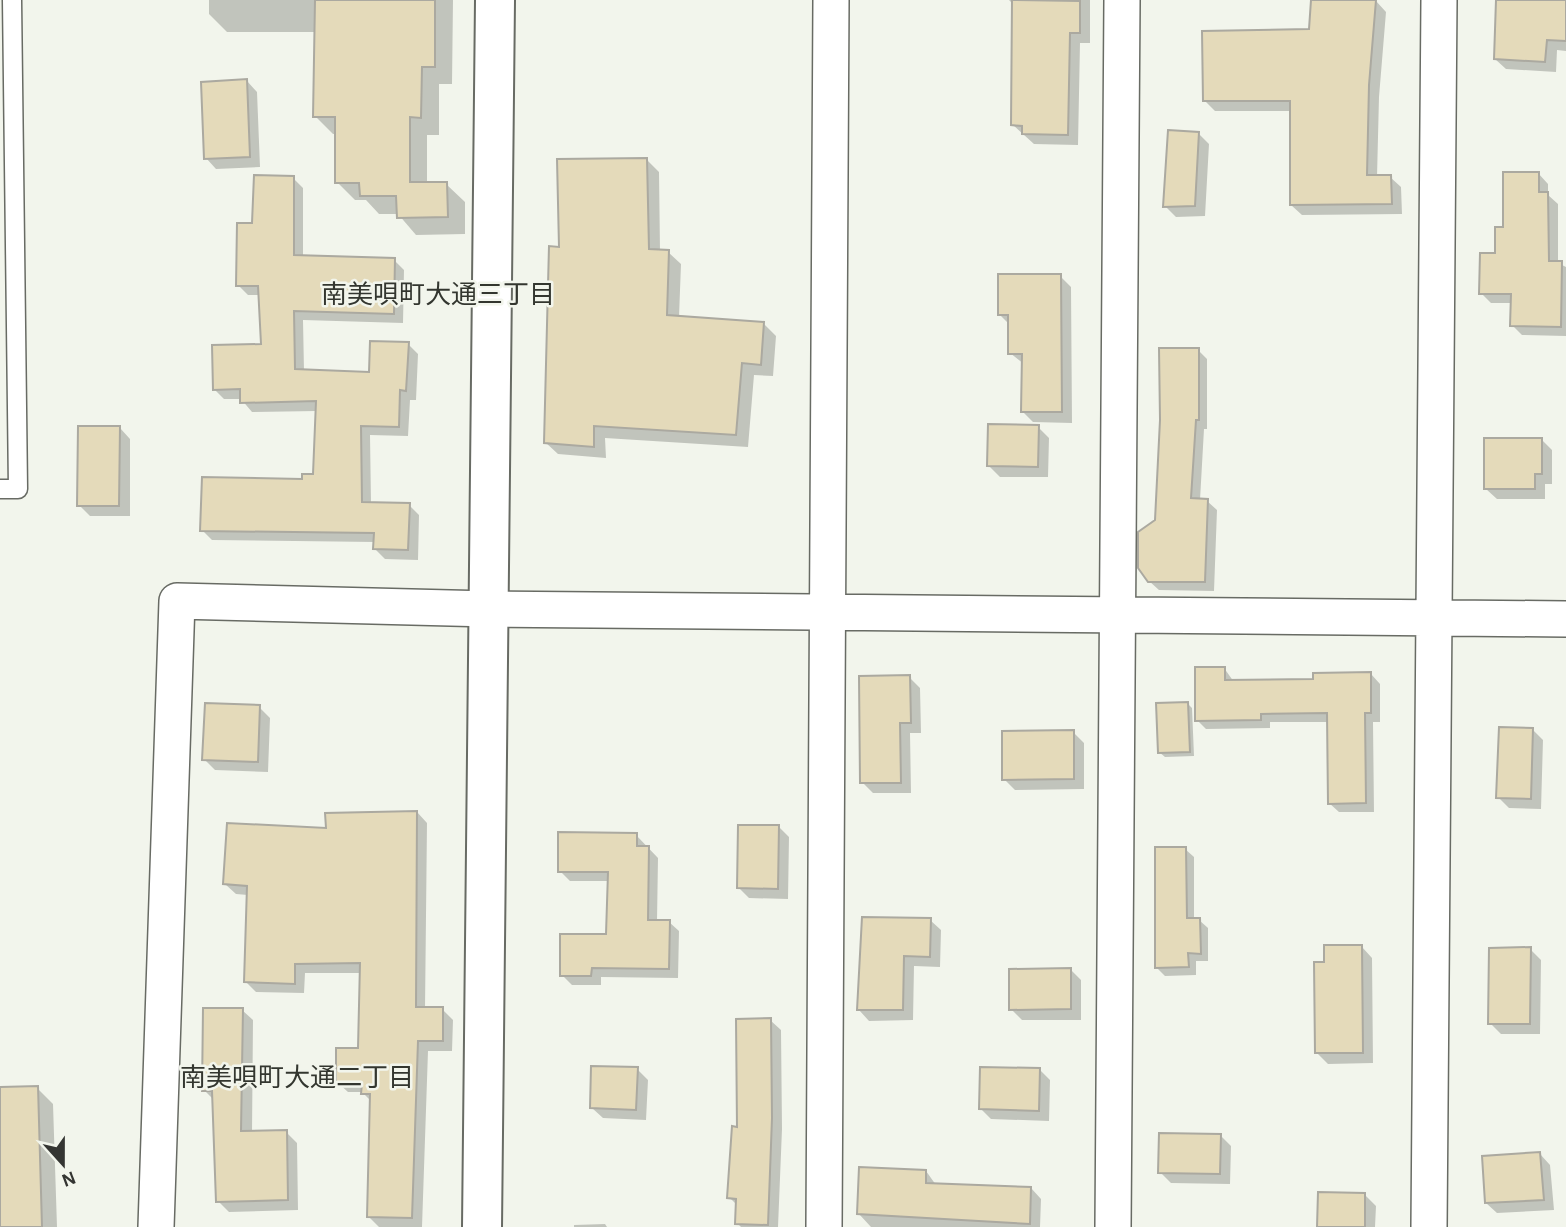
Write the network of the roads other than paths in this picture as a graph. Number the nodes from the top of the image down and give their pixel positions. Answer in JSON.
{"nodes":[{"id":1,"x":12,"y":0,"type":"edge"},
{"id":2,"x":495,"y":0,"type":"edge"},
{"id":3,"x":831,"y":0,"type":"edge"},
{"id":4,"x":1122,"y":0,"type":"edge"},
{"id":5,"x":1439,"y":0,"type":"edge"},
{"id":6,"x":0,"y":489,"type":"edge"},
{"id":7,"x":490,"y":609,"type":"junction"},
{"id":8,"x":827,"y":611,"type":"junction"},
{"id":9,"x":1116,"y":615,"type":"junction"},
{"id":10,"x":1437,"y":617,"type":"junction"},
{"id":11,"x":1566,"y":619,"type":"edge"},
{"id":12,"x":156,"y":1227,"type":"edge"},
{"id":13,"x":482,"y":1227,"type":"edge"},
{"id":14,"x":824,"y":1227,"type":"edge"},
{"id":15,"x":1113,"y":1227,"type":"edge"},
{"id":16,"x":1429,"y":1227,"type":"edge"}],
"edges":[{"from":1,"to":6,"type":"lane"},
{"from":2,"to":7,"type":"street"},
{"from":3,"to":8,"type":"street"},
{"from":4,"to":9,"type":"street"},
{"from":5,"to":10,"type":"street"},
{"from":7,"to":8,"type":"street"},
{"from":7,"to":12,"type":"street"},
{"from":7,"to":13,"type":"street"},
{"from":8,"to":9,"type":"street"},
{"from":8,"to":14,"type":"street"},
{"from":9,"to":10,"type":"street"},
{"from":9,"to":15,"type":"street"},
{"from":10,"to":11,"type":"street"},
{"from":10,"to":16,"type":"street"}]}
